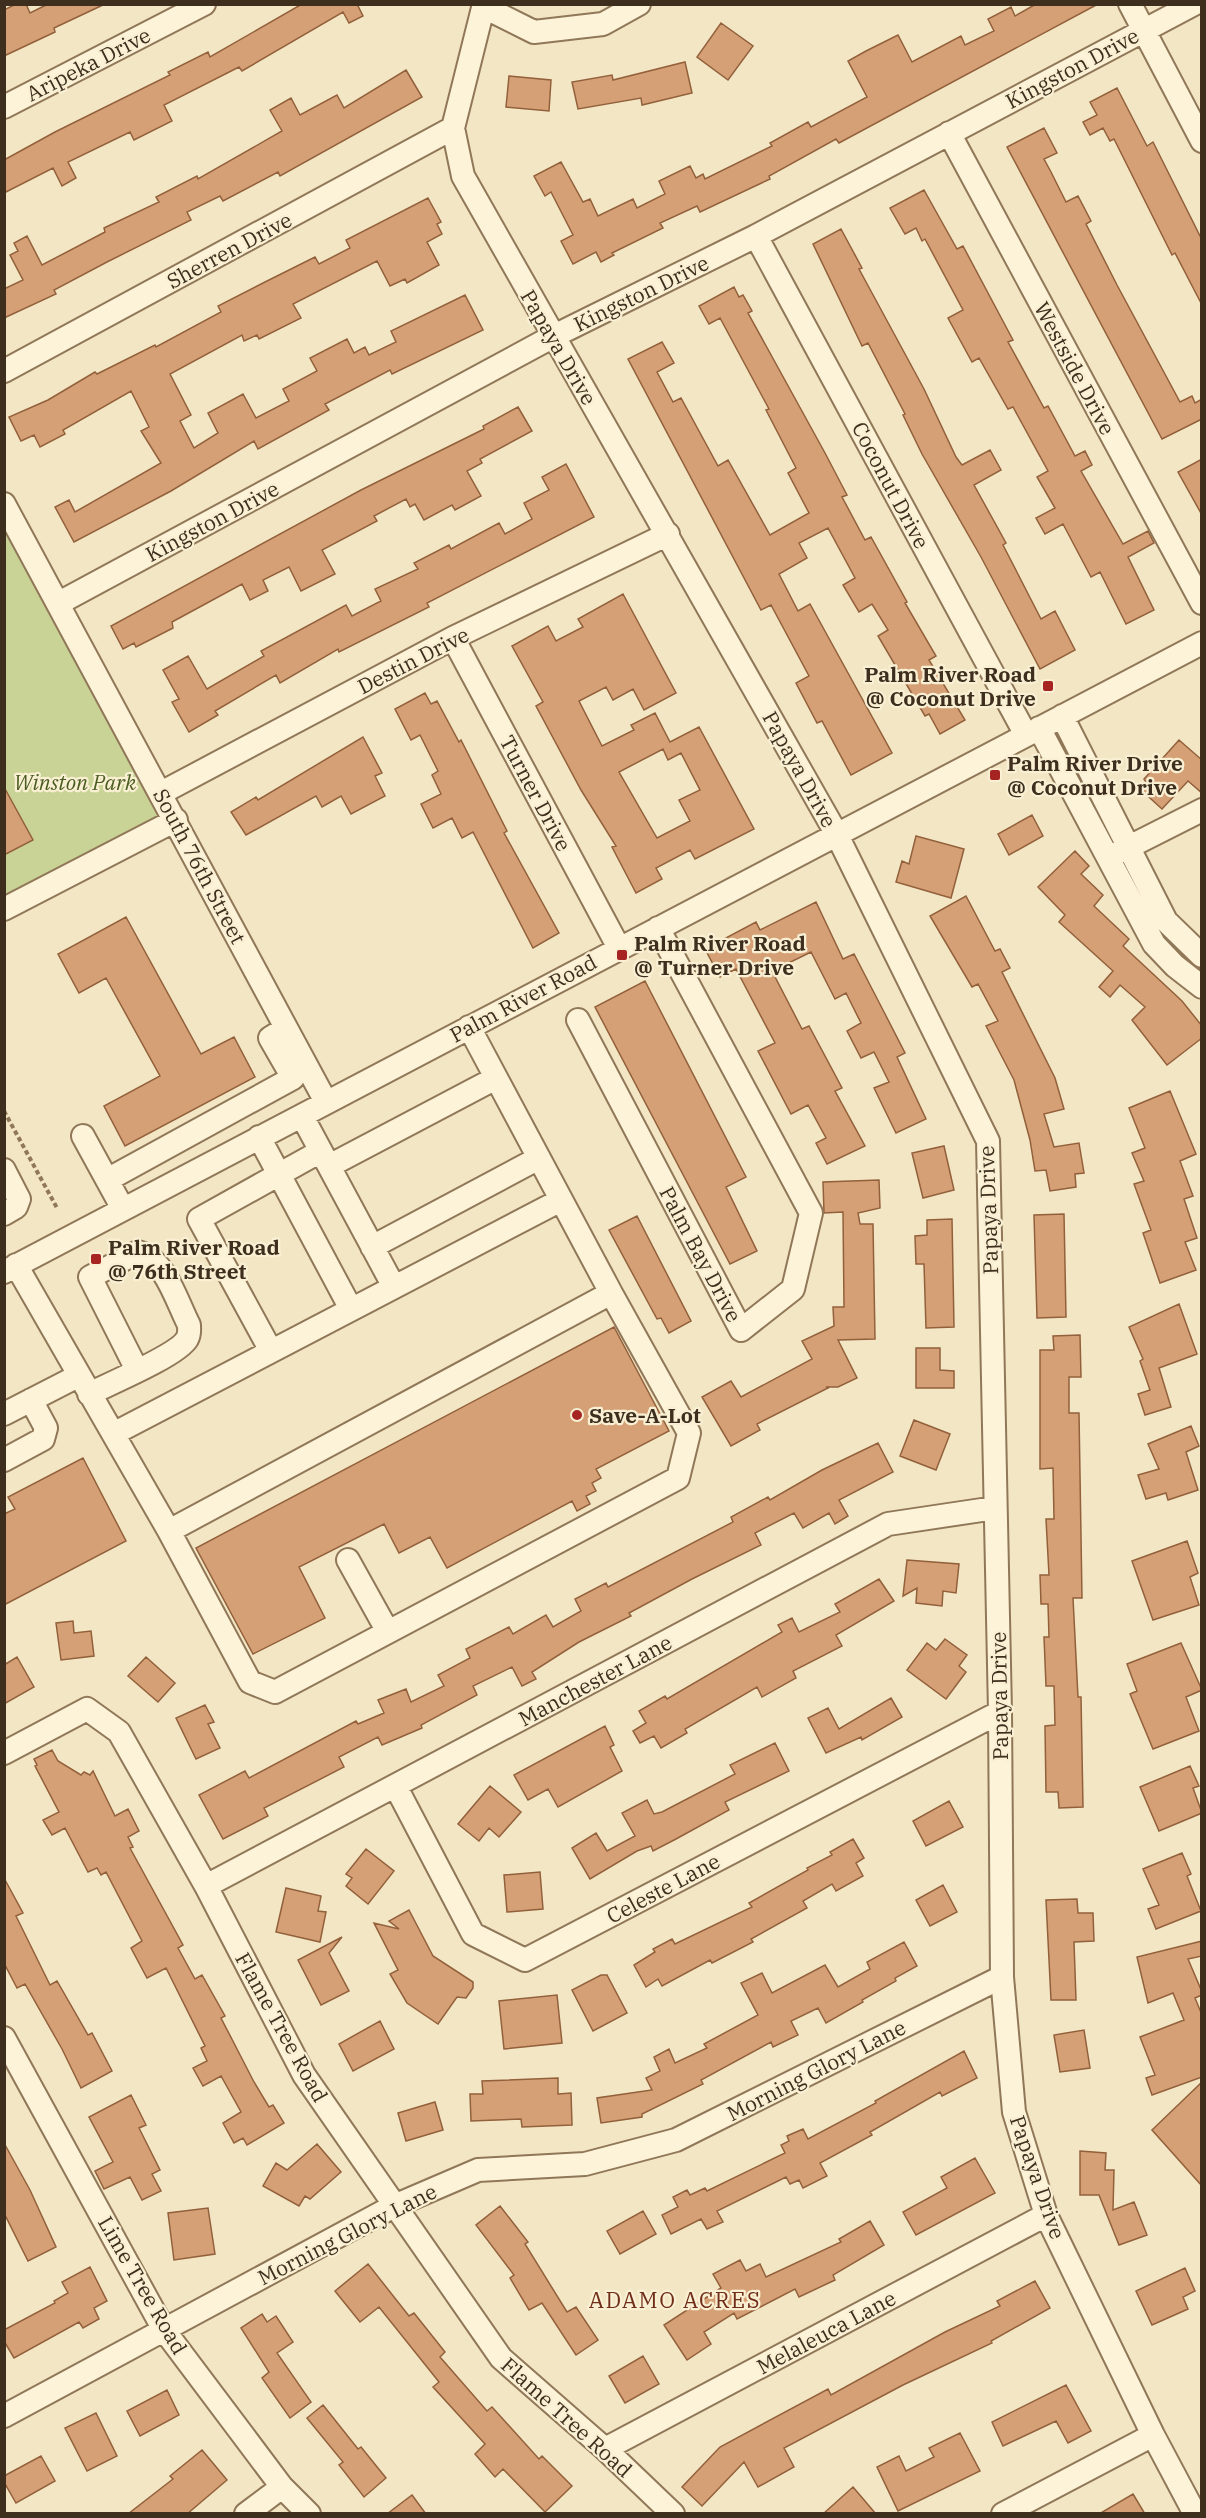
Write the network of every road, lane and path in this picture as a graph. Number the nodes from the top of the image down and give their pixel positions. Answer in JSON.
{"nodes":[{"id":1,"x":204,"y":4,"type":"edge"},
{"id":2,"x":639,"y":4,"type":"edge"},
{"id":3,"x":1130,"y":4,"type":"edge"},
{"id":4,"x":1194,"y":4,"type":"edge"},
{"id":5,"x":484,"y":6,"type":"edge"},
{"id":6,"x":1143,"y":30,"type":"junction"},
{"id":7,"x":4,"y":108,"type":"edge"},
{"id":8,"x":453,"y":128,"type":"junction"},
{"id":9,"x":949,"y":133,"type":"junction"},
{"id":10,"x":1202,"y":141,"type":"edge"},
{"id":11,"x":756,"y":236,"type":"junction"},
{"id":12,"x":552,"y":337,"type":"junction"},
{"id":13,"x":4,"y":371,"type":"edge"},
{"id":14,"x":4,"y":504,"type":"edge"},
{"id":15,"x":668,"y":534,"type":"junction"},
{"id":16,"x":59,"y":603,"type":"junction"},
{"id":17,"x":1202,"y":603,"type":"edge"},
{"id":18,"x":453,"y":638,"type":"junction"},
{"id":19,"x":1202,"y":643,"type":"edge"},
{"id":20,"x":1062,"y":716,"type":"junction"},
{"id":21,"x":1033,"y":732,"type":"junction"},
{"id":22,"x":161,"y":793,"type":"junction"},
{"id":23,"x":1202,"y":810,"type":"edge"},
{"id":24,"x":176,"y":820,"type":"junction"},
{"id":25,"x":836,"y":833,"type":"junction"},
{"id":26,"x":1129,"y":847,"type":"junction"},
{"id":27,"x":1107,"y":858,"type":"junction"},
{"id":28,"x":4,"y":909,"type":"edge"},
{"id":29,"x":658,"y":928,"type":"junction"},
{"id":30,"x":618,"y":948,"type":"junction"},
{"id":31,"x":1202,"y":956,"type":"edge"},
{"id":32,"x":1202,"y":987,"type":"edge"},
{"id":33,"x":578,"y":1020,"type":"dead end"},
{"id":34,"x":469,"y":1027,"type":"junction"},
{"id":35,"x":301,"y":1074,"type":"junction"},
{"id":36,"x":496,"y":1078,"type":"junction"},
{"id":37,"x":263,"y":1095,"type":"junction"},
{"id":38,"x":326,"y":1102,"type":"junction"},
{"id":39,"x":4,"y":1111,"type":"edge"},
{"id":40,"x":302,"y":1116,"type":"junction"},
{"id":41,"x":280,"y":1126,"type":"junction"},
{"id":42,"x":83,"y":1136,"type":"dead end"},
{"id":43,"x":260,"y":1137,"type":"junction"},
{"id":44,"x":539,"y":1158,"type":"junction"},
{"id":45,"x":325,"y":1159,"type":"junction"},
{"id":46,"x":4,"y":1170,"type":"edge"},
{"id":47,"x":278,"y":1173,"type":"junction"},
{"id":48,"x":107,"y":1180,"type":"junction"},
{"id":49,"x":561,"y":1200,"type":"junction"},
{"id":50,"x":57,"y":1208,"type":"dead end"},
{"id":51,"x":123,"y":1209,"type":"junction"},
{"id":52,"x":4,"y":1214,"type":"edge"},
{"id":53,"x":372,"y":1246,"type":"junction"},
{"id":54,"x":10,"y":1269,"type":"edge"},
{"id":55,"x":394,"y":1287,"type":"junction"},
{"id":56,"x":611,"y":1293,"type":"junction"},
{"id":57,"x":351,"y":1309,"type":"junction"},
{"id":58,"x":271,"y":1352,"type":"junction"},
{"id":59,"x":137,"y":1370,"type":"junction"},
{"id":60,"x":84,"y":1385,"type":"junction"},
{"id":61,"x":31,"y":1400,"type":"junction"},
{"id":62,"x":4,"y":1414,"type":"edge"},
{"id":63,"x":115,"y":1433,"type":"junction"},
{"id":64,"x":4,"y":1460,"type":"edge"},
{"id":65,"x":995,"y":1508,"type":"junction"},
{"id":66,"x":169,"y":1531,"type":"junction"},
{"id":67,"x":348,"y":1560,"type":"dead end"},
{"id":68,"x":388,"y":1632,"type":"junction"},
{"id":69,"x":1000,"y":1712,"type":"junction"},
{"id":70,"x":4,"y":1753,"type":"edge"},
{"id":71,"x":396,"y":1787,"type":"junction"},
{"id":72,"x":206,"y":1887,"type":"junction"},
{"id":73,"x":1002,"y":1977,"type":"junction"},
{"id":74,"x":4,"y":2038,"type":"edge"},
{"id":75,"x":394,"y":2206,"type":"junction"},
{"id":76,"x":1046,"y":2215,"type":"junction"},
{"id":77,"x":164,"y":2330,"type":"junction"},
{"id":78,"x":4,"y":2416,"type":"edge"},
{"id":79,"x":1153,"y":2435,"type":"junction"},
{"id":80,"x":605,"y":2449,"type":"junction"},
{"id":81,"x":282,"y":2487,"type":"junction"},
{"id":82,"x":246,"y":2514,"type":"edge"},
{"id":83,"x":309,"y":2514,"type":"edge"},
{"id":84,"x":673,"y":2514,"type":"edge"},
{"id":85,"x":1003,"y":2514,"type":"edge"},
{"id":86,"x":1195,"y":2514,"type":"edge"}],
"edges":[{"from":1,"to":7,"type":"street","name":"Aripeka Drive"},
{"from":2,"to":5,"type":"street"},
{"from":3,"to":6,"type":"street"},
{"from":4,"to":6,"type":"street","name":"Kingston Drive"},
{"from":5,"to":8,"type":"street","name":"Papaya Drive"},
{"from":6,"to":9,"type":"street","name":"Kingston Drive"},
{"from":6,"to":10,"type":"street"},
{"from":8,"to":12,"type":"street","name":"Papaya Drive"},
{"from":8,"to":13,"type":"street","name":"Sherren Drive"},
{"from":9,"to":11,"type":"street","name":"Kingston Drive"},
{"from":9,"to":17,"type":"street","name":"Westside Drive"},
{"from":11,"to":12,"type":"street","name":"Kingston Drive"},
{"from":11,"to":21,"type":"street","name":"Coconut Drive"},
{"from":12,"to":15,"type":"street","name":"Papaya Drive"},
{"from":12,"to":16,"type":"street","name":"Kingston Drive"},
{"from":14,"to":16,"type":"street","name":"South 76th Street"},
{"from":15,"to":18,"type":"street","name":"Destin Drive"},
{"from":15,"to":25,"type":"street","name":"Papaya Drive"},
{"from":16,"to":22,"type":"street","name":"South 76th Street"},
{"from":18,"to":22,"type":"street","name":"Destin Drive"},
{"from":18,"to":30,"type":"street","name":"Turner Drive"},
{"from":19,"to":20,"type":"street","name":"Palm River Road"},
{"from":20,"to":21,"type":"street","name":"Palm River Road"},
{"from":20,"to":26,"type":"street"},
{"from":21,"to":25,"type":"street","name":"Palm River Road"},
{"from":21,"to":27,"type":"street","name":"Coconut Drive"},
{"from":22,"to":24,"type":"street","name":"South 76th Street"},
{"from":23,"to":26,"type":"street"},
{"from":24,"to":28,"type":"street"},
{"from":24,"to":35,"type":"street","name":"South 76th Street"},
{"from":25,"to":29,"type":"street","name":"Palm River Road"},
{"from":25,"to":65,"type":"street","name":"Papaya Drive"},
{"from":26,"to":27,"type":"street"},
{"from":26,"to":31,"type":"street"},
{"from":27,"to":32,"type":"street","name":"Coconut Drive"},
{"from":29,"to":30,"type":"street","name":"Palm River Road"},
{"from":29,"to":33,"type":"street","name":"Palm Bay Drive"},
{"from":30,"to":34,"type":"street","name":"Palm River Road"},
{"from":34,"to":36,"type":"street"},
{"from":34,"to":38,"type":"street","name":"Palm River Road"},
{"from":35,"to":37,"type":"street"},
{"from":35,"to":38,"type":"street","name":"South 76th Street"},
{"from":36,"to":44,"type":"street"},
{"from":36,"to":45,"type":"street"},
{"from":37,"to":41,"type":"street"},
{"from":37,"to":48,"type":"street"},
{"from":38,"to":40,"type":"street","name":"Palm River Road"},
{"from":39,"to":50,"type":"path"},
{"from":40,"to":41,"type":"street","name":"Palm River Road"},
{"from":40,"to":45,"type":"street"},
{"from":41,"to":43,"type":"street","name":"Palm River Road"},
{"from":42,"to":48,"type":"street"},
{"from":43,"to":47,"type":"street"},
{"from":43,"to":51,"type":"street","name":"Palm River Road"},
{"from":44,"to":49,"type":"street"},
{"from":44,"to":53,"type":"street"},
{"from":45,"to":47,"type":"street"},
{"from":45,"to":53,"type":"street"},
{"from":46,"to":52,"type":"street"},
{"from":47,"to":57,"type":"street"},
{"from":47,"to":58,"type":"street"},
{"from":48,"to":51,"type":"street"},
{"from":49,"to":55,"type":"street"},
{"from":49,"to":56,"type":"street"},
{"from":51,"to":54,"type":"street","name":"Palm River Road"},
{"from":53,"to":55,"type":"street"},
{"from":54,"to":60,"type":"street"},
{"from":55,"to":57,"type":"street"},
{"from":56,"to":66,"type":"street"},
{"from":56,"to":68,"type":"street"},
{"from":57,"to":58,"type":"street"},
{"from":58,"to":63,"type":"street"},
{"from":59,"to":59,"type":"street"},
{"from":59,"to":60,"type":"street"},
{"from":60,"to":61,"type":"street"},
{"from":60,"to":63,"type":"street"},
{"from":61,"to":62,"type":"street"},
{"from":61,"to":64,"type":"street"},
{"from":63,"to":66,"type":"street"},
{"from":65,"to":69,"type":"street","name":"Papaya Drive"},
{"from":65,"to":71,"type":"street","name":"Manchester Lane"},
{"from":66,"to":68,"type":"street"},
{"from":67,"to":68,"type":"street"},
{"from":69,"to":71,"type":"street","name":"Celeste Lane"},
{"from":69,"to":73,"type":"street","name":"Papaya Drive"},
{"from":70,"to":72,"type":"street","name":"Flame Tree Road"},
{"from":71,"to":72,"type":"street","name":"Manchester Lane"},
{"from":72,"to":75,"type":"street","name":"Flame Tree Road"},
{"from":73,"to":75,"type":"street","name":"Morning Glory Lane"},
{"from":73,"to":76,"type":"street","name":"Papaya Drive"},
{"from":74,"to":77,"type":"street","name":"Lime Tree Road"},
{"from":75,"to":77,"type":"street","name":"Morning Glory Lane"},
{"from":75,"to":80,"type":"street","name":"Flame Tree Road"},
{"from":76,"to":79,"type":"street","name":"Papaya Drive"},
{"from":76,"to":80,"type":"street","name":"Melaleuca Lane"},
{"from":77,"to":78,"type":"street","name":"Morning Glory Lane"},
{"from":77,"to":81,"type":"street","name":"Lime Tree Road"},
{"from":79,"to":85,"type":"street"},
{"from":79,"to":86,"type":"street","name":"Papaya Drive"},
{"from":80,"to":84,"type":"street","name":"Flame Tree Road"},
{"from":81,"to":82,"type":"street"},
{"from":81,"to":83,"type":"street","name":"Lime Tree Road"}]}
